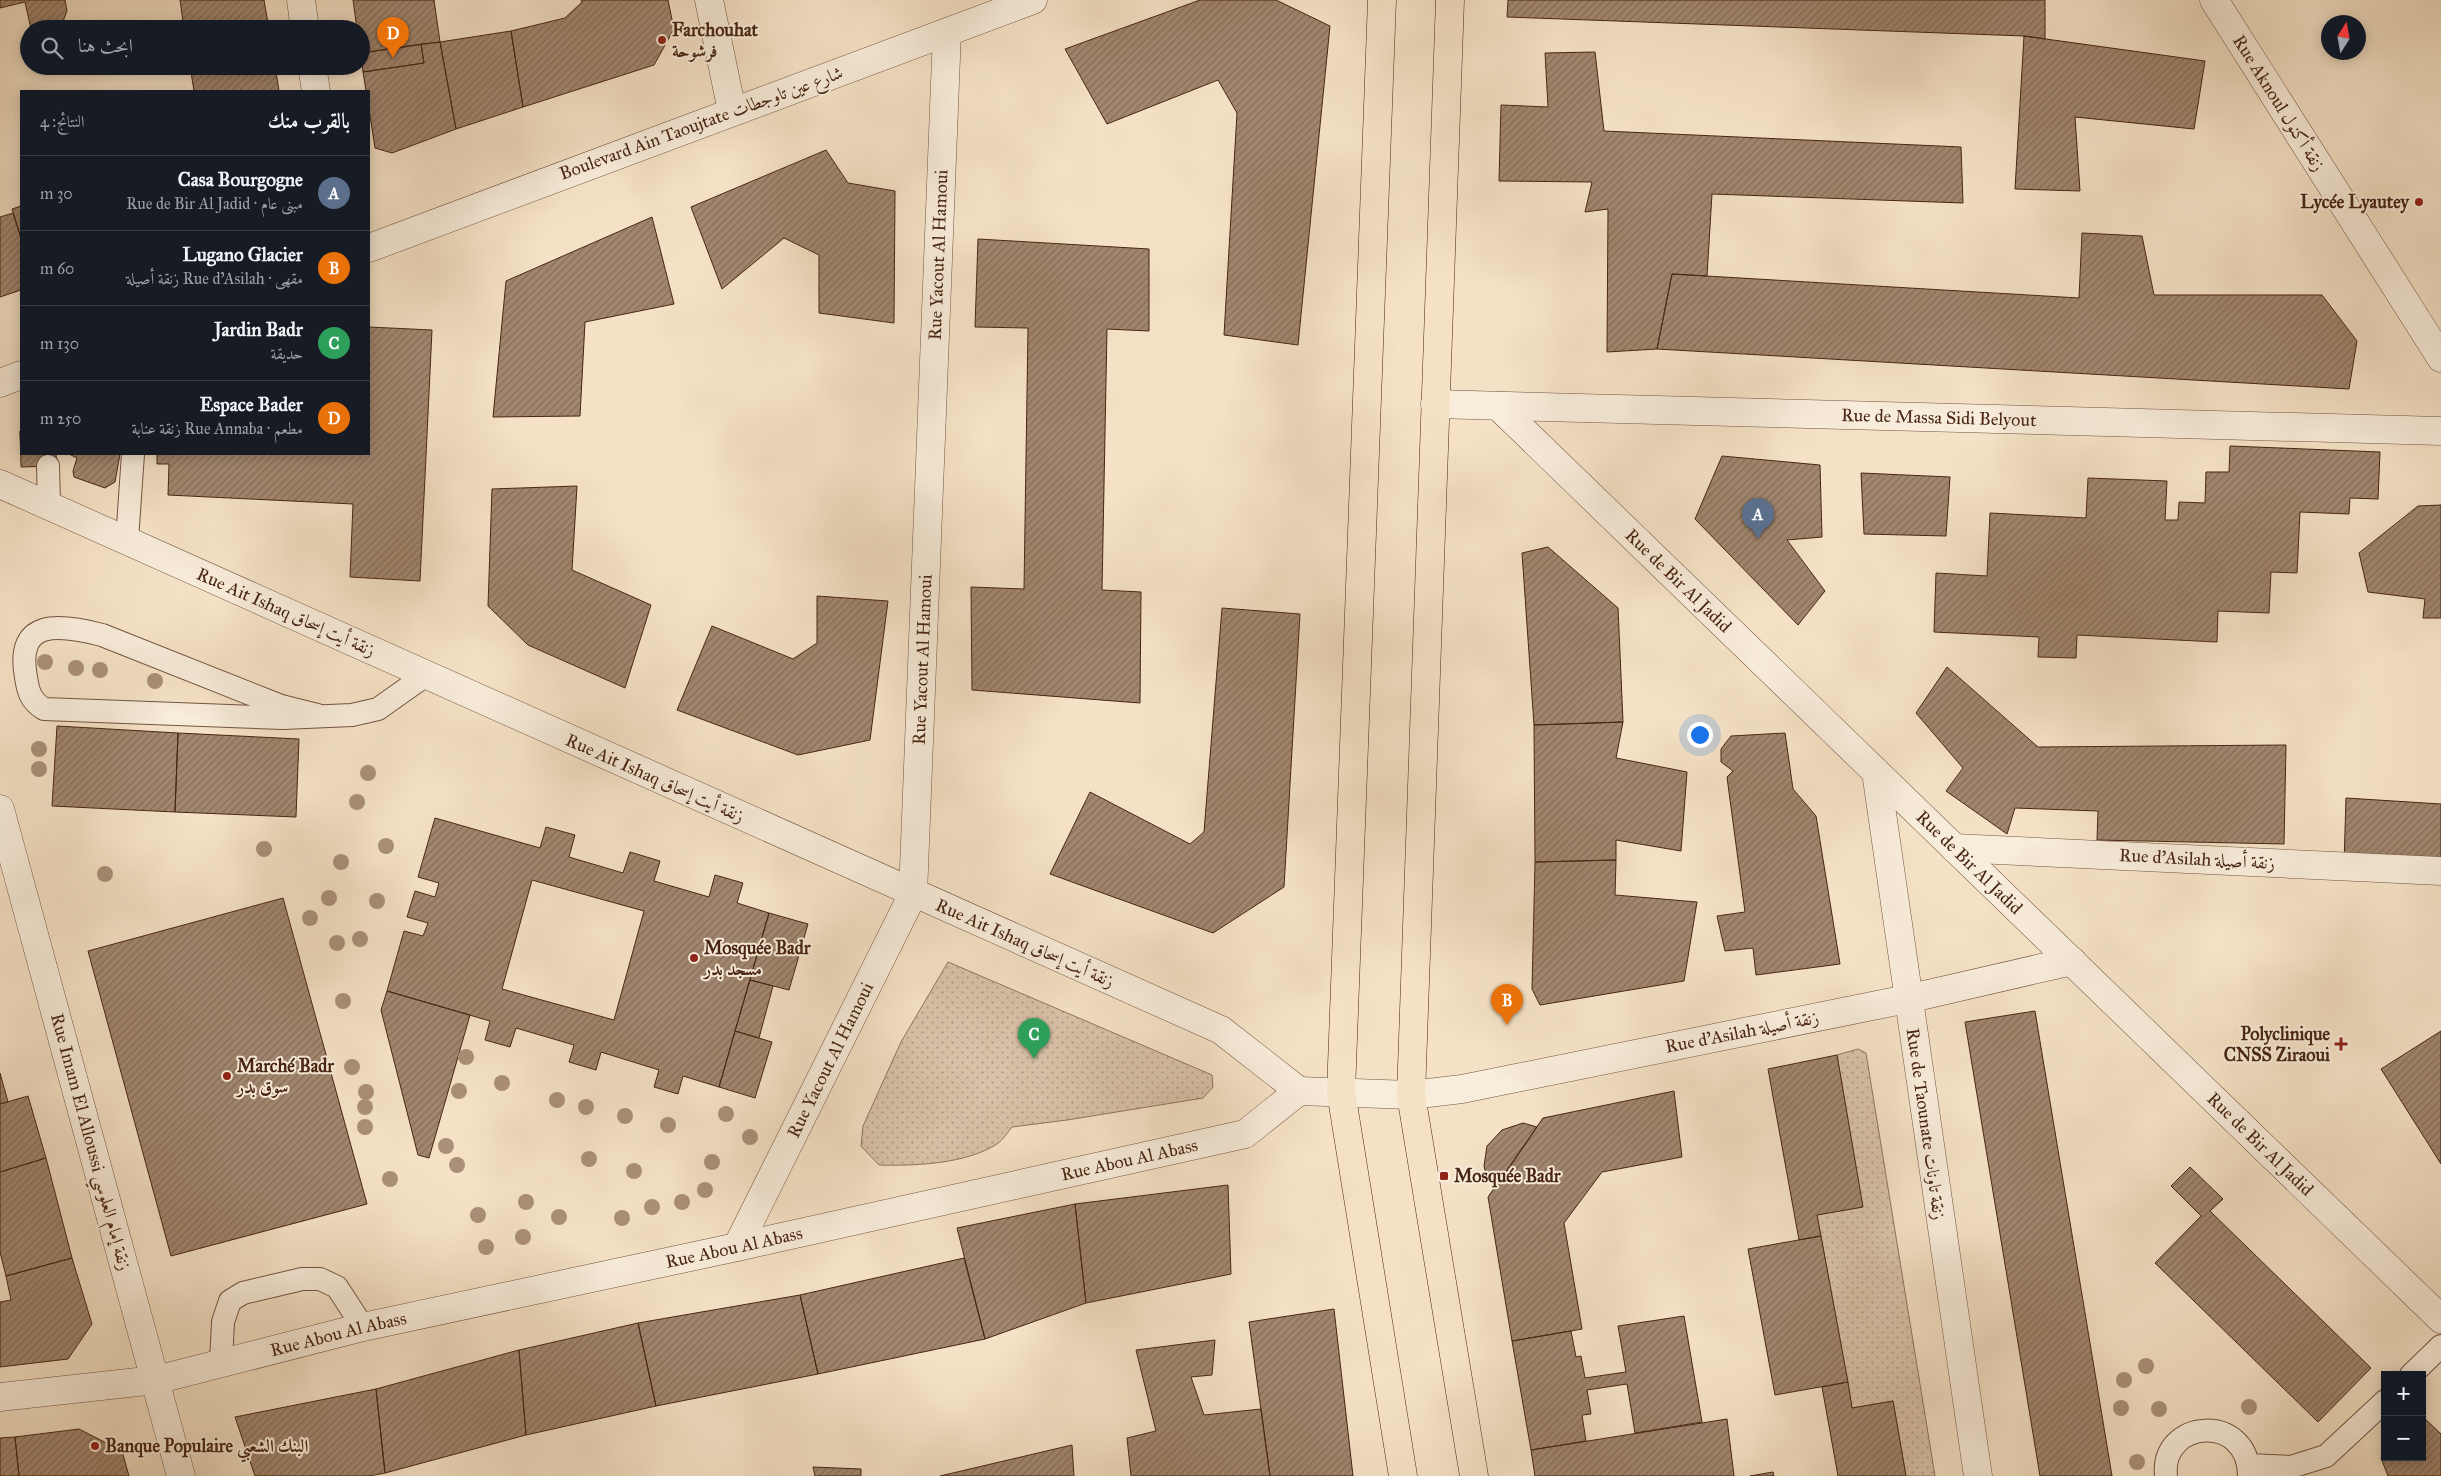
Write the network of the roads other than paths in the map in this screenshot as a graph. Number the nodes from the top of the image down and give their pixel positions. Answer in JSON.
{"nodes":[{"id":1,"x":300,"y":0,"type":"edge"},
{"id":2,"x":709,"y":0,"type":"edge"},
{"id":3,"x":1033,"y":0,"type":"edge"},
{"id":4,"x":1382,"y":0,"type":"edge"},
{"id":5,"x":1450,"y":0,"type":"edge"},
{"id":6,"x":2214,"y":0,"type":"edge"},
{"id":7,"x":304,"y":20,"type":"edge"},
{"id":8,"x":946,"y":32,"type":"junction"},
{"id":9,"x":313,"y":75,"type":"edge"},
{"id":10,"x":316,"y":90,"type":"edge"},
{"id":11,"x":732,"y":111,"type":"junction"},
{"id":12,"x":370,"y":248,"type":"edge"},
{"id":13,"x":2441,"y":358,"type":"edge"},
{"id":14,"x":20,"y":375,"type":"edge"},
{"id":15,"x":0,"y":383,"type":"edge"},
{"id":16,"x":1435,"y":404,"type":"junction"},
{"id":17,"x":1498,"y":406,"type":"junction"},
{"id":18,"x":2441,"y":431,"type":"edge"},
{"id":19,"x":133,"y":455,"type":"edge"},
{"id":20,"x":48,"y":466,"type":"dead end"},
{"id":21,"x":0,"y":484,"type":"edge"},
{"id":22,"x":48,"y":506,"type":"junction"},
{"id":23,"x":127,"y":540,"type":"junction"},
{"id":24,"x":426,"y":675,"type":"junction"},
{"id":25,"x":317,"y":715,"type":"junction"},
{"id":26,"x":1876,"y":772,"type":"junction"},
{"id":27,"x":0,"y":809,"type":"edge"},
{"id":28,"x":1954,"y":848,"type":"junction"},
{"id":29,"x":2441,"y":871,"type":"edge"},
{"id":30,"x":913,"y":894,"type":"junction"},
{"id":31,"x":2072,"y":961,"type":"junction"},
{"id":32,"x":1908,"y":999,"type":"junction"},
{"id":33,"x":1299,"y":1091,"type":"junction"},
{"id":34,"x":1341,"y":1092,"type":"junction"},
{"id":35,"x":1411,"y":1095,"type":"junction"},
{"id":36,"x":737,"y":1247,"type":"junction"},
{"id":37,"x":2441,"y":1319,"type":"edge"},
{"id":38,"x":363,"y":1326,"type":"junction"},
{"id":39,"x":2441,"y":1346,"type":"edge"},
{"id":40,"x":221,"y":1362,"type":"junction"},
{"id":41,"x":2415,"y":1371,"type":"edge"},
{"id":42,"x":156,"y":1380,"type":"junction"},
{"id":43,"x":0,"y":1397,"type":"edge"},
{"id":44,"x":2381,"y":1405,"type":"edge"},
{"id":45,"x":2249,"y":1470,"type":"edge"},
{"id":46,"x":182,"y":1476,"type":"edge"},
{"id":47,"x":1403,"y":1476,"type":"edge"},
{"id":48,"x":1474,"y":1476,"type":"edge"},
{"id":49,"x":1978,"y":1476,"type":"edge"},
{"id":50,"x":2166,"y":1476,"type":"edge"}],
"edges":[{"from":1,"to":7,"type":"street"},
{"from":2,"to":11,"type":"street"},
{"from":3,"to":8,"type":"street","name":"Boulevard Ain Taoujtate شارع عين تاوجطات"},
{"from":4,"to":34,"type":"main road"},
{"from":5,"to":16,"type":"main road"},
{"from":6,"to":13,"type":"street","name":"Rue Aknoul زنقة أكنول"},
{"from":8,"to":11,"type":"street","name":"Boulevard Ain Taoujtate شارع عين تاوجطات"},
{"from":8,"to":30,"type":"street","name":"Rue Yacout Al Hamoui"},
{"from":9,"to":10,"type":"street"},
{"from":11,"to":12,"type":"street","name":"Boulevard Ain Taoujtate شارع عين تاوجطات"},
{"from":14,"to":15,"type":"street"},
{"from":16,"to":17,"type":"street","name":"Rue de Massa Sidi Belyout"},
{"from":16,"to":35,"type":"main road"},
{"from":17,"to":18,"type":"street","name":"Rue de Massa Sidi Belyout"},
{"from":17,"to":26,"type":"street","name":"Rue de Bir Al Jadid"},
{"from":19,"to":23,"type":"lane"},
{"from":20,"to":22,"type":"lane"},
{"from":21,"to":22,"type":"street","name":"Rue Ait Ishaq زنقة أيت إسحاق"},
{"from":22,"to":23,"type":"street","name":"Rue Ait Ishaq زنقة أيت إسحاق"},
{"from":23,"to":24,"type":"street","name":"Rue Ait Ishaq زنقة أيت إسحاق"},
{"from":24,"to":25,"type":"lane"},
{"from":24,"to":30,"type":"street","name":"Rue Ait Ishaq زنقة أيت إسحاق"},
{"from":25,"to":25,"type":"lane"},
{"from":26,"to":28,"type":"street","name":"Rue de Bir Al Jadid"},
{"from":26,"to":32,"type":"street","name":"Rue de Taounate زنقة تاونات"},
{"from":27,"to":42,"type":"street","name":"Rue Imam El Alloussi زنقة إمام العلوسي"},
{"from":28,"to":29,"type":"street","name":"Rue d'Asilah زنقة أصيلة"},
{"from":28,"to":31,"type":"street","name":"Rue de Bir Al Jadid"},
{"from":30,"to":33,"type":"street","name":"Rue Ait Ishaq زنقة أيت إسحاق"},
{"from":30,"to":36,"type":"street","name":"Rue Yacout Al Hamoui"},
{"from":31,"to":32,"type":"street","name":"Rue d'Asilah زنقة أصيلة"},
{"from":31,"to":37,"type":"street","name":"Rue de Bir Al Jadid"},
{"from":32,"to":35,"type":"street","name":"Rue d'Asilah زنقة أصيلة"},
{"from":32,"to":49,"type":"street","name":"Rue de Taounate زنقة تاونات"},
{"from":33,"to":34,"type":"street","name":"Rue d'Asilah زنقة أصيلة"},
{"from":33,"to":36,"type":"street","name":"Rue Abou Al Abass"},
{"from":34,"to":35,"type":"street","name":"Rue d'Asilah زنقة أصيلة"},
{"from":34,"to":47,"type":"main road"},
{"from":35,"to":48,"type":"main road"},
{"from":36,"to":38,"type":"street","name":"Rue Abou Al Abass"},
{"from":38,"to":40,"type":"street","name":"Rue Abou Al Abass"},
{"from":38,"to":40,"type":"lane"},
{"from":39,"to":41,"type":"lane"},
{"from":40,"to":42,"type":"street","name":"Rue Abou Al Abass"},
{"from":42,"to":43,"type":"street","name":"Rue Abou Al Abass"},
{"from":42,"to":46,"type":"street","name":"Rue Imam El Alloussi زنقة إمام العلوسي"},
{"from":44,"to":45,"type":"lane"},
{"from":45,"to":50,"type":"lane"}]}
